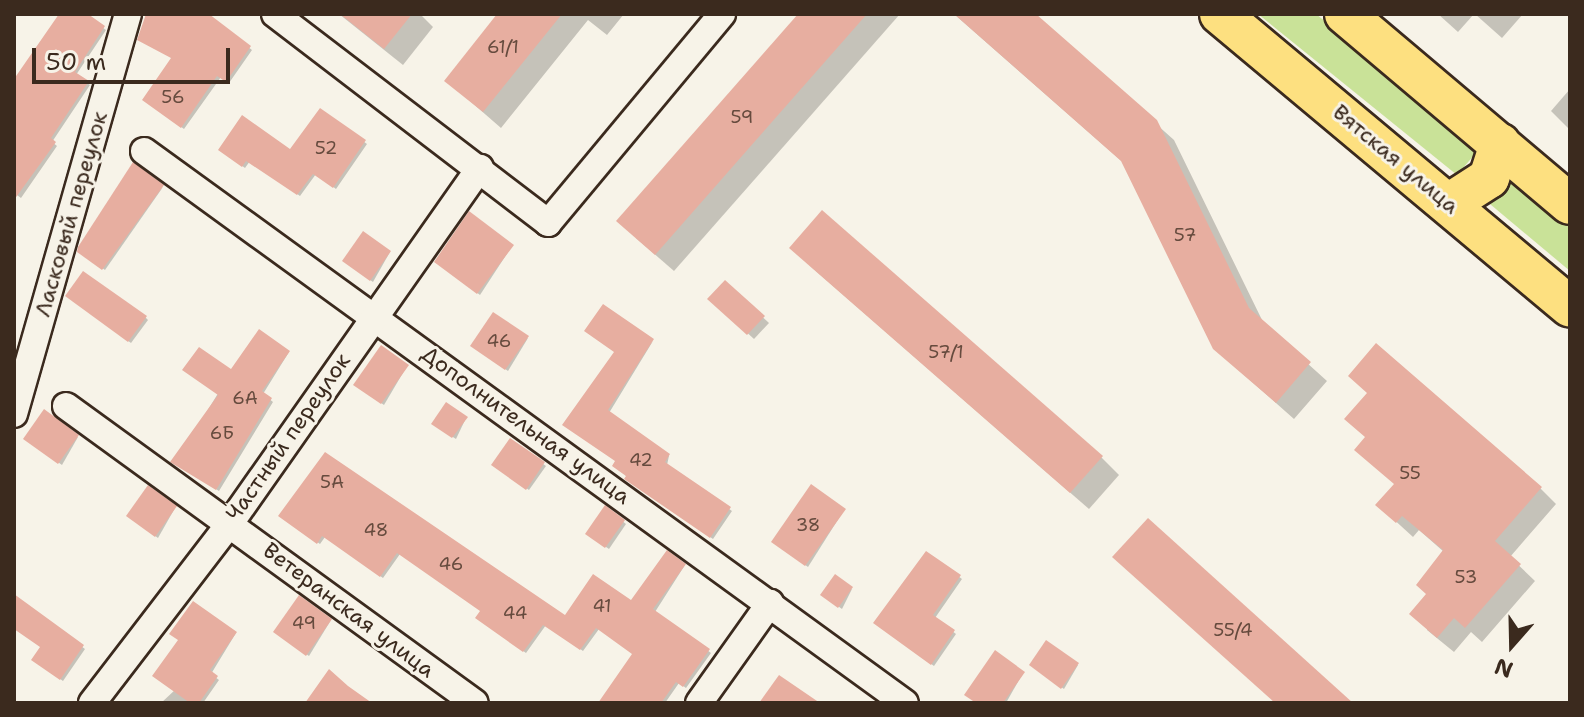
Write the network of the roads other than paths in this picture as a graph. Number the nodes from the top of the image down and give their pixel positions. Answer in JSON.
{"nodes":[{"id":1,"x":128,"y":14,"type":"edge"},
{"id":2,"x":275,"y":14,"type":"edge"},
{"id":3,"x":722,"y":14,"type":"edge"},
{"id":4,"x":1220,"y":14,"type":"edge"},
{"id":5,"x":1345,"y":14,"type":"edge"},
{"id":6,"x":1500,"y":144,"type":"junction"},
{"id":7,"x":144,"y":151,"type":"dead end"},
{"id":8,"x":480,"y":168,"type":"junction"},
{"id":9,"x":1450,"y":203,"type":"junction"},
{"id":10,"x":1570,"y":204,"type":"edge"},
{"id":11,"x":1570,"y":307,"type":"edge"},
{"id":12,"x":374,"y":314,"type":"junction"},
{"id":13,"x":66,"y":406,"type":"dead end"},
{"id":14,"x":14,"y":414,"type":"edge"},
{"id":15,"x":231,"y":522,"type":"junction"},
{"id":16,"x":770,"y":603,"type":"junction"},
{"id":17,"x":92,"y":703,"type":"edge"},
{"id":18,"x":475,"y":703,"type":"edge"},
{"id":19,"x":699,"y":703,"type":"edge"},
{"id":20,"x":905,"y":703,"type":"edge"}],
"edges":[{"from":1,"to":14,"type":"street","name":"Ласковый переулок"},
{"from":2,"to":8,"type":"street"},
{"from":3,"to":8,"type":"street"},
{"from":4,"to":9,"type":"main road","name":"Вятская улица"},
{"from":5,"to":6,"type":"main road"},
{"from":6,"to":9,"type":"main road"},
{"from":6,"to":10,"type":"main road"},
{"from":7,"to":12,"type":"street","name":"Дополнительная улица"},
{"from":8,"to":12,"type":"street","name":"Частный переулок"},
{"from":9,"to":11,"type":"main road","name":"Вятская улица"},
{"from":12,"to":15,"type":"street","name":"Частный переулок"},
{"from":12,"to":16,"type":"street","name":"Дополнительная улица"},
{"from":13,"to":15,"type":"street","name":"Ветеранская улица"},
{"from":15,"to":17,"type":"street","name":"Частный переулок"},
{"from":15,"to":18,"type":"street","name":"Ветеранская улица"},
{"from":16,"to":19,"type":"street"},
{"from":16,"to":20,"type":"street","name":"Дополнительная улица"}]}
